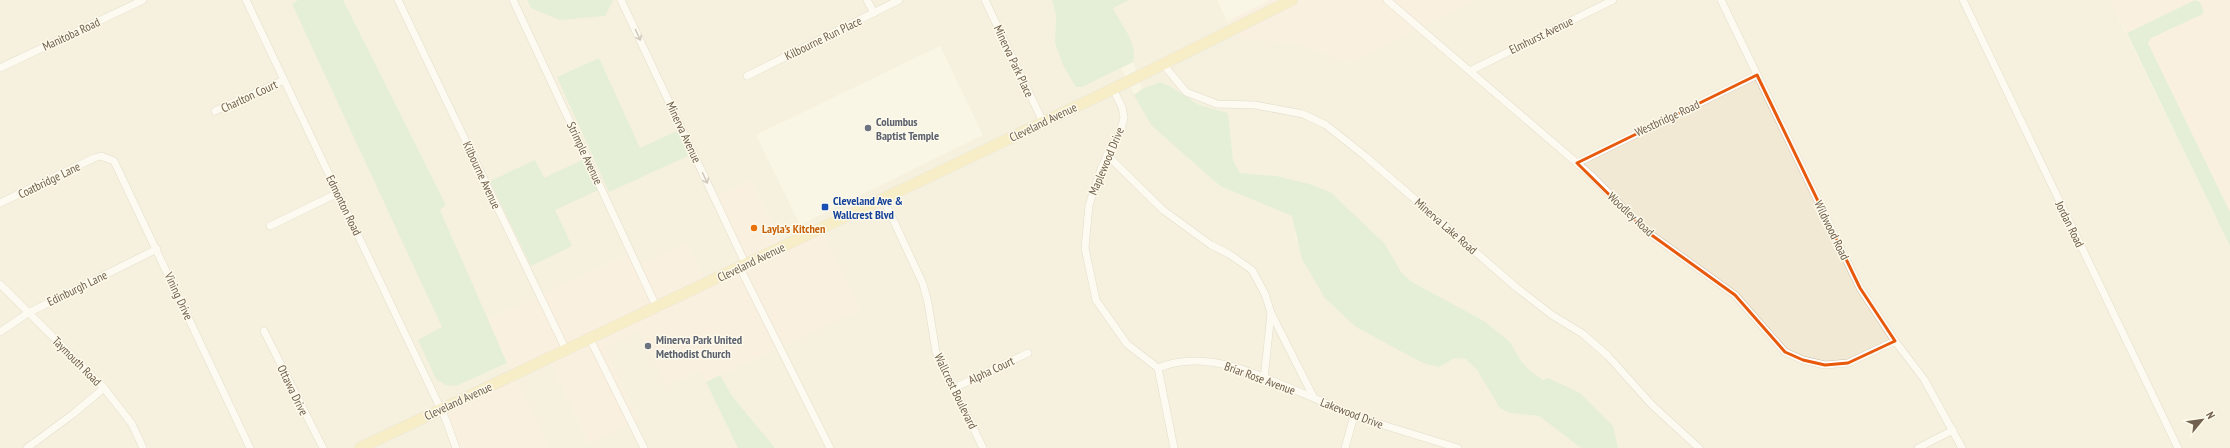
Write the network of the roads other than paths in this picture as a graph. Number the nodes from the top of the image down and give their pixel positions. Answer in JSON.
{"nodes":[{"id":1,"x":143,"y":0,"type":"edge"},
{"id":2,"x":246,"y":0,"type":"edge"},
{"id":3,"x":398,"y":0,"type":"edge"},
{"id":4,"x":513,"y":0,"type":"edge"},
{"id":5,"x":621,"y":0,"type":"edge"},
{"id":6,"x":867,"y":0,"type":"edge"},
{"id":7,"x":899,"y":0,"type":"edge"},
{"id":8,"x":985,"y":0,"type":"edge"},
{"id":9,"x":1292,"y":0,"type":"edge"},
{"id":10,"x":1387,"y":0,"type":"edge"},
{"id":11,"x":1613,"y":0,"type":"edge"},
{"id":12,"x":1721,"y":0,"type":"edge"},
{"id":13,"x":1963,"y":0,"type":"edge"},
{"id":14,"x":874,"y":13,"type":"junction"},
{"id":15,"x":1164,"y":64,"type":"junction"},
{"id":16,"x":0,"y":68,"type":"edge"},
{"id":17,"x":1470,"y":71,"type":"junction"},
{"id":18,"x":1757,"y":75,"type":"junction"},
{"id":19,"x":747,"y":76,"type":"dead end"},
{"id":20,"x":284,"y":80,"type":"junction"},
{"id":21,"x":1113,"y":89,"type":"junction"},
{"id":22,"x":215,"y":111,"type":"dead end"},
{"id":23,"x":1043,"y":122,"type":"junction"},
{"id":24,"x":1107,"y":156,"type":"junction"},
{"id":25,"x":98,"y":157,"type":"joint"},
{"id":26,"x":1577,"y":163,"type":"junction"},
{"id":27,"x":338,"y":193,"type":"junction"},
{"id":28,"x":883,"y":198,"type":"junction"},
{"id":29,"x":0,"y":203,"type":"edge"},
{"id":30,"x":270,"y":226,"type":"dead end"},
{"id":31,"x":157,"y":250,"type":"junction"},
{"id":32,"x":743,"y":266,"type":"junction"},
{"id":33,"x":0,"y":284,"type":"edge"},
{"id":34,"x":656,"y":306,"type":"junction"},
{"id":35,"x":28,"y":313,"type":"junction"},
{"id":36,"x":1271,"y":313,"type":"junction"},
{"id":37,"x":264,"y":331,"type":"dead end"},
{"id":38,"x":0,"y":332,"type":"edge"},
{"id":39,"x":590,"y":339,"type":"junction"},
{"id":40,"x":1895,"y":341,"type":"junction"},
{"id":41,"x":566,"y":350,"type":"junction"},
{"id":42,"x":1028,"y":353,"type":"dead end"},
{"id":43,"x":1158,"y":368,"type":"junction"},
{"id":44,"x":1264,"y":378,"type":"junction"},
{"id":45,"x":104,"y":388,"type":"junction"},
{"id":46,"x":954,"y":388,"type":"junction"},
{"id":47,"x":1314,"y":398,"type":"junction"},
{"id":48,"x":442,"y":410,"type":"junction"},
{"id":49,"x":1354,"y":416,"type":"junction"},
{"id":50,"x":1953,"y":430,"type":"junction"},
{"id":51,"x":27,"y":448,"type":"edge"},
{"id":52,"x":143,"y":448,"type":"edge"},
{"id":53,"x":250,"y":448,"type":"edge"},
{"id":54,"x":323,"y":448,"type":"edge"},
{"id":55,"x":360,"y":448,"type":"edge"},
{"id":56,"x":456,"y":448,"type":"edge"},
{"id":57,"x":644,"y":448,"type":"edge"},
{"id":58,"x":830,"y":448,"type":"edge"},
{"id":59,"x":983,"y":448,"type":"edge"},
{"id":60,"x":1174,"y":448,"type":"edge"},
{"id":61,"x":1345,"y":448,"type":"edge"},
{"id":62,"x":1458,"y":448,"type":"edge"},
{"id":63,"x":1699,"y":448,"type":"edge"},
{"id":64,"x":1918,"y":448,"type":"edge"},
{"id":65,"x":1962,"y":448,"type":"edge"},
{"id":66,"x":2178,"y":448,"type":"edge"}],
"edges":[{"from":1,"to":16,"type":"street","name":"Manitoba Road"},
{"from":2,"to":20,"type":"street","name":"Edmonton Road"},
{"from":3,"to":41,"type":"street","name":"Kilbourne Avenue"},
{"from":4,"to":34,"type":"street","name":"Strimple Avenue"},
{"from":5,"to":32,"type":"street","name":"Minerva Avenue","one_way":true},
{"from":6,"to":14,"type":"street"},
{"from":7,"to":14,"type":"street","name":"Kilbourne Run Place"},
{"from":8,"to":23,"type":"street","name":"Minerva Park Place"},
{"from":9,"to":15,"type":"main road","name":"Cleveland Avenue"},
{"from":10,"to":17,"type":"street","name":"Woodley Road"},
{"from":11,"to":17,"type":"street","name":"Elmhurst Avenue"},
{"from":12,"to":18,"type":"street","name":"Wildwood Road"},
{"from":13,"to":66,"type":"street","name":"Jordan Road"},
{"from":14,"to":19,"type":"street","name":"Kilbourne Run Place"},
{"from":15,"to":21,"type":"main road","name":"Cleveland Avenue"},
{"from":15,"to":63,"type":"street","name":"Minerva Lake Road"},
{"from":17,"to":26,"type":"street","name":"Woodley Road"},
{"from":18,"to":26,"type":"street","name":"Westbridge Road"},
{"from":18,"to":40,"type":"street","name":"Wildwood Road"},
{"from":20,"to":22,"type":"street","name":"Charlton Court"},
{"from":20,"to":27,"type":"street","name":"Edmonton Road"},
{"from":21,"to":23,"type":"main road","name":"Cleveland Avenue"},
{"from":21,"to":24,"type":"street","name":"Maplewood Drive"},
{"from":23,"to":28,"type":"main road","name":"Cleveland Avenue"},
{"from":24,"to":36,"type":"street","name":"Lakewood Drive"},
{"from":24,"to":43,"type":"street","name":"Maplewood Drive"},
{"from":25,"to":29,"type":"street","name":"Coatbridge Lane"},
{"from":25,"to":31,"type":"street","name":"Vining Drive"},
{"from":26,"to":40,"type":"street","name":"Woodley Road"},
{"from":27,"to":30,"type":"street"},
{"from":27,"to":48,"type":"street","name":"Edmonton Road"},
{"from":28,"to":32,"type":"main road","name":"Cleveland Avenue"},
{"from":28,"to":46,"type":"street","name":"Wallcrest Boulevard"},
{"from":31,"to":35,"type":"street","name":"Edinburgh Lane"},
{"from":31,"to":53,"type":"street","name":"Vining Drive"},
{"from":32,"to":34,"type":"main road","name":"Cleveland Avenue"},
{"from":32,"to":58,"type":"street","name":"Minerva Avenue"},
{"from":33,"to":35,"type":"street","name":"Taymouth Road"},
{"from":34,"to":39,"type":"main road","name":"Cleveland Avenue"},
{"from":35,"to":38,"type":"street","name":"Edinburgh Lane"},
{"from":35,"to":45,"type":"street","name":"Taymouth Road"},
{"from":36,"to":44,"type":"street","name":"Lakewood Drive"},
{"from":36,"to":47,"type":"street","name":"Lakewood Drive"},
{"from":37,"to":54,"type":"street","name":"Ottawa Drive"},
{"from":39,"to":41,"type":"main road","name":"Cleveland Avenue"},
{"from":39,"to":57,"type":"street"},
{"from":40,"to":50,"type":"street","name":"Wildwood Road"},
{"from":41,"to":48,"type":"main road","name":"Cleveland Avenue"},
{"from":42,"to":46,"type":"street","name":"Alpha Court"},
{"from":43,"to":44,"type":"street","name":"Briar Rose Avenue"},
{"from":43,"to":60,"type":"street"},
{"from":44,"to":47,"type":"street","name":"Briar Rose Avenue"},
{"from":45,"to":51,"type":"street"},
{"from":45,"to":52,"type":"street","name":"Taymouth Road"},
{"from":46,"to":59,"type":"street","name":"Wallcrest Boulevard"},
{"from":47,"to":49,"type":"street","name":"Lakewood Drive"},
{"from":48,"to":55,"type":"main road","name":"Cleveland Avenue"},
{"from":48,"to":56,"type":"street","name":"Edmonton Road"},
{"from":49,"to":61,"type":"street"},
{"from":49,"to":62,"type":"street","name":"Lakewood Drive"},
{"from":50,"to":64,"type":"street"},
{"from":50,"to":65,"type":"street","name":"Wildwood Road"}]}
